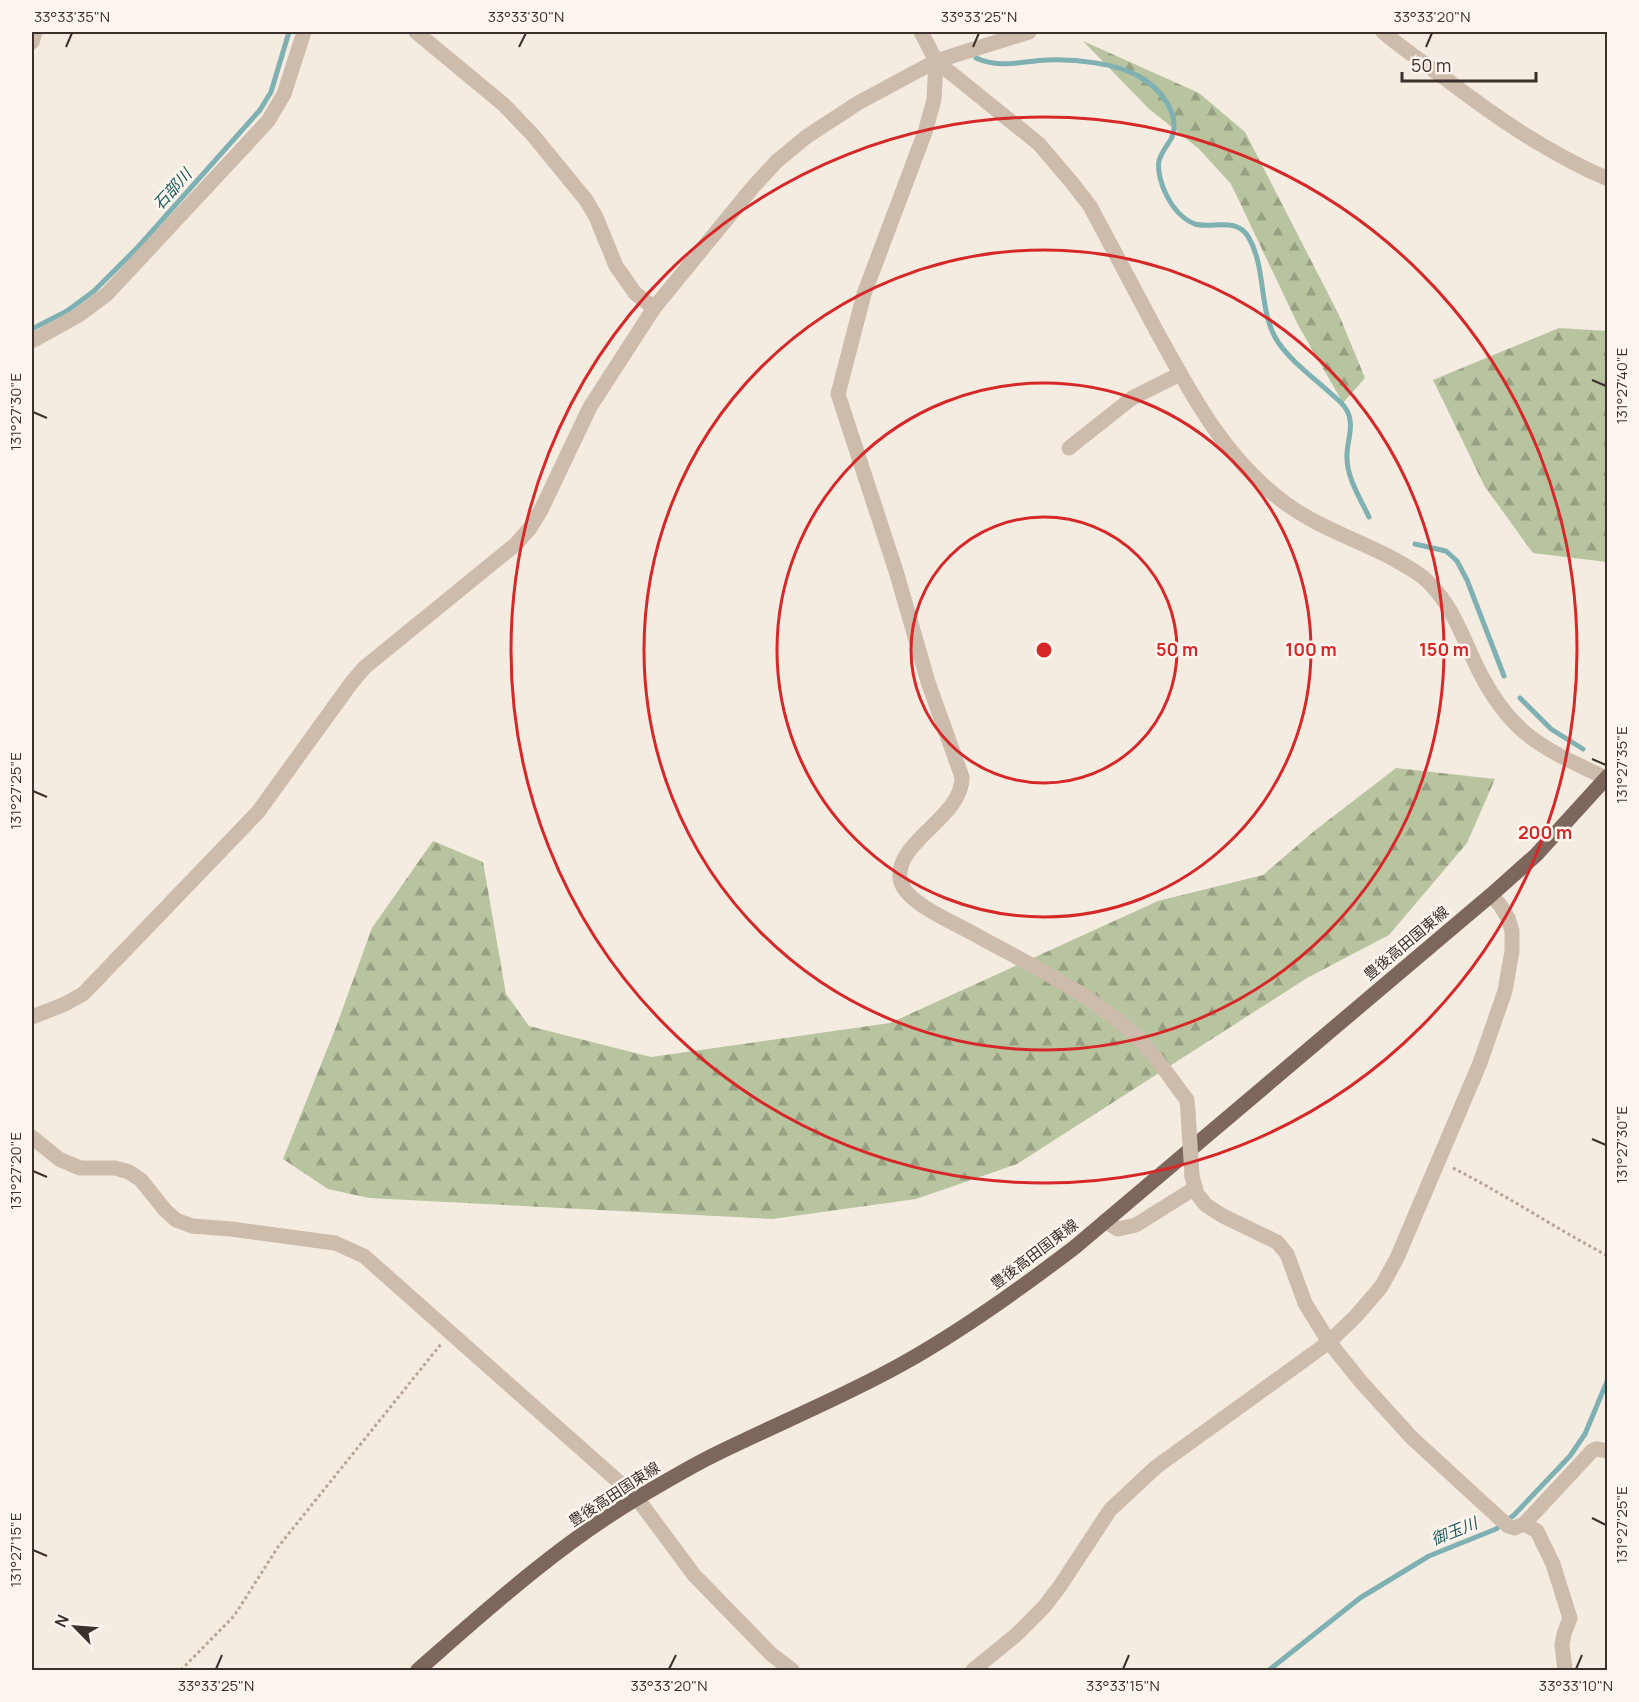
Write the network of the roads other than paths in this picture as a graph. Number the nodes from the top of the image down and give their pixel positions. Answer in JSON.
{"nodes":[{"id":1,"x":35,"y":32,"type":"edge"},
{"id":2,"x":304,"y":32,"type":"edge"},
{"id":3,"x":416,"y":32,"type":"edge"},
{"id":4,"x":921,"y":32,"type":"edge"},
{"id":5,"x":1029,"y":32,"type":"edge"},
{"id":6,"x":1383,"y":32,"type":"edge"},
{"id":7,"x":32,"y":42,"type":"edge"},
{"id":8,"x":936,"y":61,"type":"junction"},
{"id":9,"x":1608,"y":179,"type":"edge"},
{"id":10,"x":654,"y":308,"type":"junction"},
{"id":11,"x":32,"y":341,"type":"edge"},
{"id":12,"x":1180,"y":374,"type":"junction"},
{"id":13,"x":1069,"y":448,"type":"dead end"},
{"id":14,"x":1607,"y":778,"type":"edge"},
{"id":15,"x":1491,"y":895,"type":"junction"},
{"id":16,"x":32,"y":1017,"type":"edge"},
{"id":17,"x":32,"y":1137,"type":"edge"},
{"id":18,"x":1194,"y":1182,"type":"junction"},
{"id":19,"x":1105,"y":1221,"type":"junction"},
{"id":20,"x":1329,"y":1342,"type":"junction"},
{"id":21,"x":1608,"y":1451,"type":"edge"},
{"id":22,"x":638,"y":1498,"type":"junction"},
{"id":23,"x":1524,"y":1524,"type":"junction"},
{"id":24,"x":418,"y":1671,"type":"edge"},
{"id":25,"x":792,"y":1671,"type":"edge"},
{"id":26,"x":973,"y":1671,"type":"edge"},
{"id":27,"x":1565,"y":1671,"type":"edge"}],
"edges":[{"from":1,"to":7,"type":"street"},
{"from":2,"to":11,"type":"street"},
{"from":3,"to":10,"type":"street"},
{"from":4,"to":8,"type":"street"},
{"from":5,"to":8,"type":"street"},
{"from":6,"to":9,"type":"street"},
{"from":8,"to":10,"type":"street"},
{"from":8,"to":12,"type":"street"},
{"from":8,"to":18,"type":"street","bridge":true},
{"from":10,"to":16,"type":"street"},
{"from":12,"to":13,"type":"street"},
{"from":12,"to":14,"type":"street"},
{"from":14,"to":15,"type":"main road","name":"豊後高田国東線"},
{"from":15,"to":19,"type":"main road","name":"豊後高田国東線"},
{"from":15,"to":20,"type":"street"},
{"from":17,"to":22,"type":"street"},
{"from":18,"to":19,"type":"street"},
{"from":18,"to":20,"type":"street"},
{"from":19,"to":22,"type":"main road","name":"豊後高田国東線"},
{"from":20,"to":23,"type":"street"},
{"from":20,"to":26,"type":"street"},
{"from":21,"to":23,"type":"street"},
{"from":22,"to":24,"type":"main road","name":"豊後高田国東線"},
{"from":22,"to":25,"type":"street"},
{"from":23,"to":27,"type":"street"}]}
